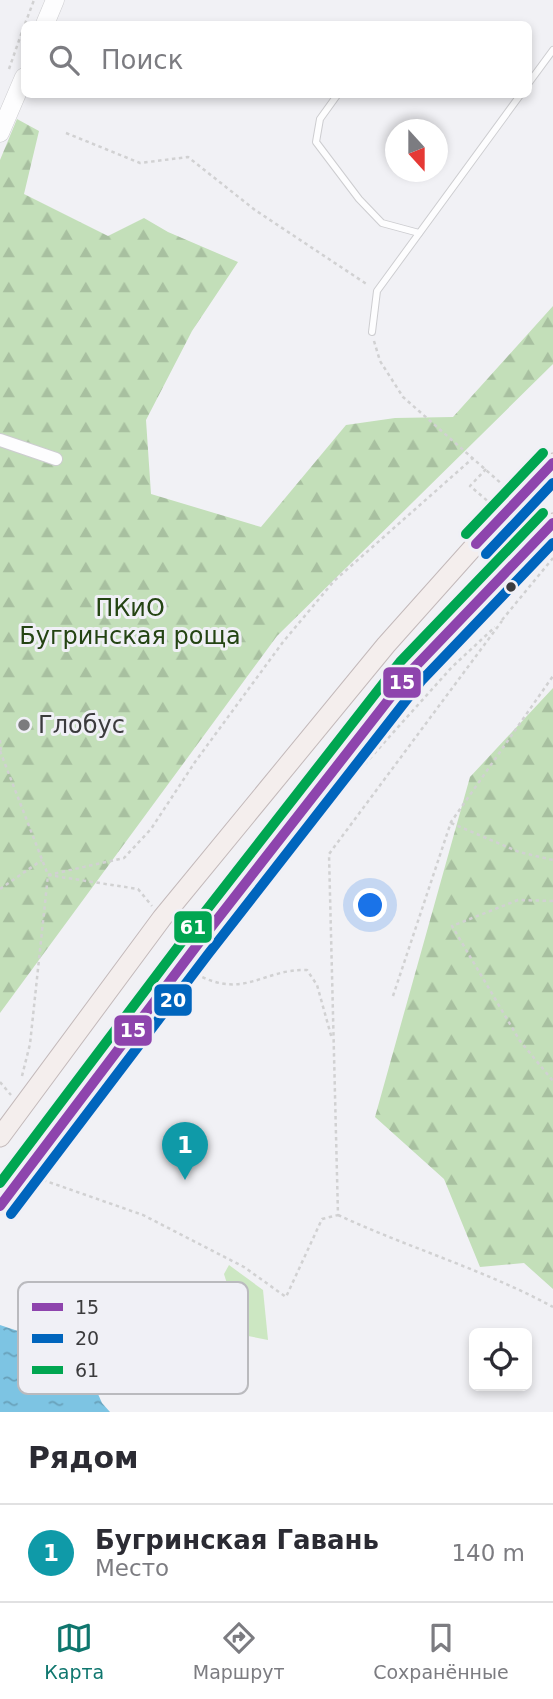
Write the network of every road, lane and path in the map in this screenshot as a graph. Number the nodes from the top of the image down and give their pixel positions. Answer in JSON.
{"nodes":[{"id":1,"x":34,"y":0,"type":"edge"},
{"id":2,"x":55,"y":0,"type":"edge"},
{"id":3,"x":26,"y":21,"type":"edge"},
{"id":4,"x":46,"y":21,"type":"edge"},
{"id":5,"x":21,"y":47,"type":"edge"},
{"id":6,"x":553,"y":50,"type":"edge"},
{"id":7,"x":16,"y":74,"type":"edge"},
{"id":8,"x":532,"y":79,"type":"edge"},
{"id":9,"x":335,"y":98,"type":"edge"},
{"id":10,"x":518,"y":98,"type":"edge"},
{"id":11,"x":0,"y":133,"type":"edge"},
{"id":12,"x":66,"y":133,"type":"dead end"},
{"id":13,"x":419,"y":233,"type":"junction"},
{"id":14,"x":377,"y":291,"type":"junction"},
{"id":15,"x":372,"y":332,"type":"joint"},
{"id":16,"x":0,"y":440,"type":"edge"},
{"id":17,"x":473,"y":458,"type":"junction"},
{"id":18,"x":56,"y":459,"type":"dead end"},
{"id":19,"x":553,"y":463,"type":"edge"},
{"id":20,"x":486,"y":469,"type":"junction"},
{"id":21,"x":502,"y":515,"type":"junction"},
{"id":22,"x":553,"y":523,"type":"edge"},
{"id":23,"x":553,"y":531,"type":"edge"},
{"id":24,"x":553,"y":558,"type":"edge"},
{"id":25,"x":548,"y":565,"type":"junction"},
{"id":26,"x":553,"y":568,"type":"edge"},
{"id":27,"x":502,"y":621,"type":"junction"},
{"id":28,"x":553,"y":676,"type":"edge"},
{"id":29,"x":0,"y":740,"type":"edge"},
{"id":30,"x":1,"y":752,"type":"edge"},
{"id":31,"x":338,"y":794,"type":"dead end"},
{"id":32,"x":451,"y":822,"type":"junction"},
{"id":33,"x":42,"y":860,"type":"junction"},
{"id":34,"x":553,"y":860,"type":"edge"},
{"id":35,"x":48,"y":875,"type":"junction"},
{"id":36,"x":0,"y":889,"type":"edge"},
{"id":37,"x":553,"y":901,"type":"edge"},
{"id":38,"x":162,"y":918,"type":"junction"},
{"id":39,"x":190,"y":971,"type":"dead end"},
{"id":40,"x":393,"y":996,"type":"dead end"},
{"id":41,"x":334,"y":1043,"type":"junction"},
{"id":42,"x":30,"y":1044,"type":"dead end"},
{"id":43,"x":0,"y":1082,"type":"edge"},
{"id":44,"x":553,"y":1082,"type":"edge"},
{"id":45,"x":16,"y":1101,"type":"dead end"},
{"id":46,"x":0,"y":1137,"type":"edge"},
{"id":47,"x":39,"y":1178,"type":"dead end"},
{"id":48,"x":0,"y":1206,"type":"edge"},
{"id":49,"x":338,"y":1215,"type":"junction"},
{"id":50,"x":553,"y":1307,"type":"edge"}],
"edges":[{"from":1,"to":3,"type":"path"},
{"from":2,"to":4,"type":"street"},
{"from":5,"to":7,"type":"path"},
{"from":6,"to":8,"type":"lane"},
{"from":7,"to":11,"type":"street"},
{"from":9,"to":13,"type":"lane"},
{"from":10,"to":13,"type":"lane"},
{"from":12,"to":14,"type":"path"},
{"from":13,"to":14,"type":"lane"},
{"from":14,"to":15,"type":"lane"},
{"from":15,"to":17,"type":"path"},
{"from":16,"to":18,"type":"street"},
{"from":17,"to":20,"type":"path"},
{"from":17,"to":35,"type":"path"},
{"from":19,"to":21,"type":"main road"},
{"from":20,"to":21,"type":"path"},
{"from":20,"to":23,"type":"path","bridge":true},
{"from":21,"to":38,"type":"main road"},
{"from":22,"to":48,"type":"main road","bridge":true},
{"from":24,"to":25,"type":"path"},
{"from":25,"to":26,"type":"path"},
{"from":25,"to":27,"type":"path"},
{"from":27,"to":31,"type":"path"},
{"from":27,"to":41,"type":"path"},
{"from":28,"to":32,"type":"path"},
{"from":29,"to":30,"type":"path"},
{"from":30,"to":33,"type":"path"},
{"from":32,"to":34,"type":"path"},
{"from":32,"to":40,"type":"path"},
{"from":33,"to":35,"type":"path"},
{"from":33,"to":36,"type":"path"},
{"from":35,"to":38,"type":"path"},
{"from":35,"to":42,"type":"path"},
{"from":37,"to":44,"type":"path"},
{"from":38,"to":46,"type":"main road"},
{"from":39,"to":41,"type":"path"},
{"from":41,"to":49,"type":"path"},
{"from":43,"to":45,"type":"path"},
{"from":47,"to":49,"type":"path"},
{"from":49,"to":50,"type":"path"}]}
